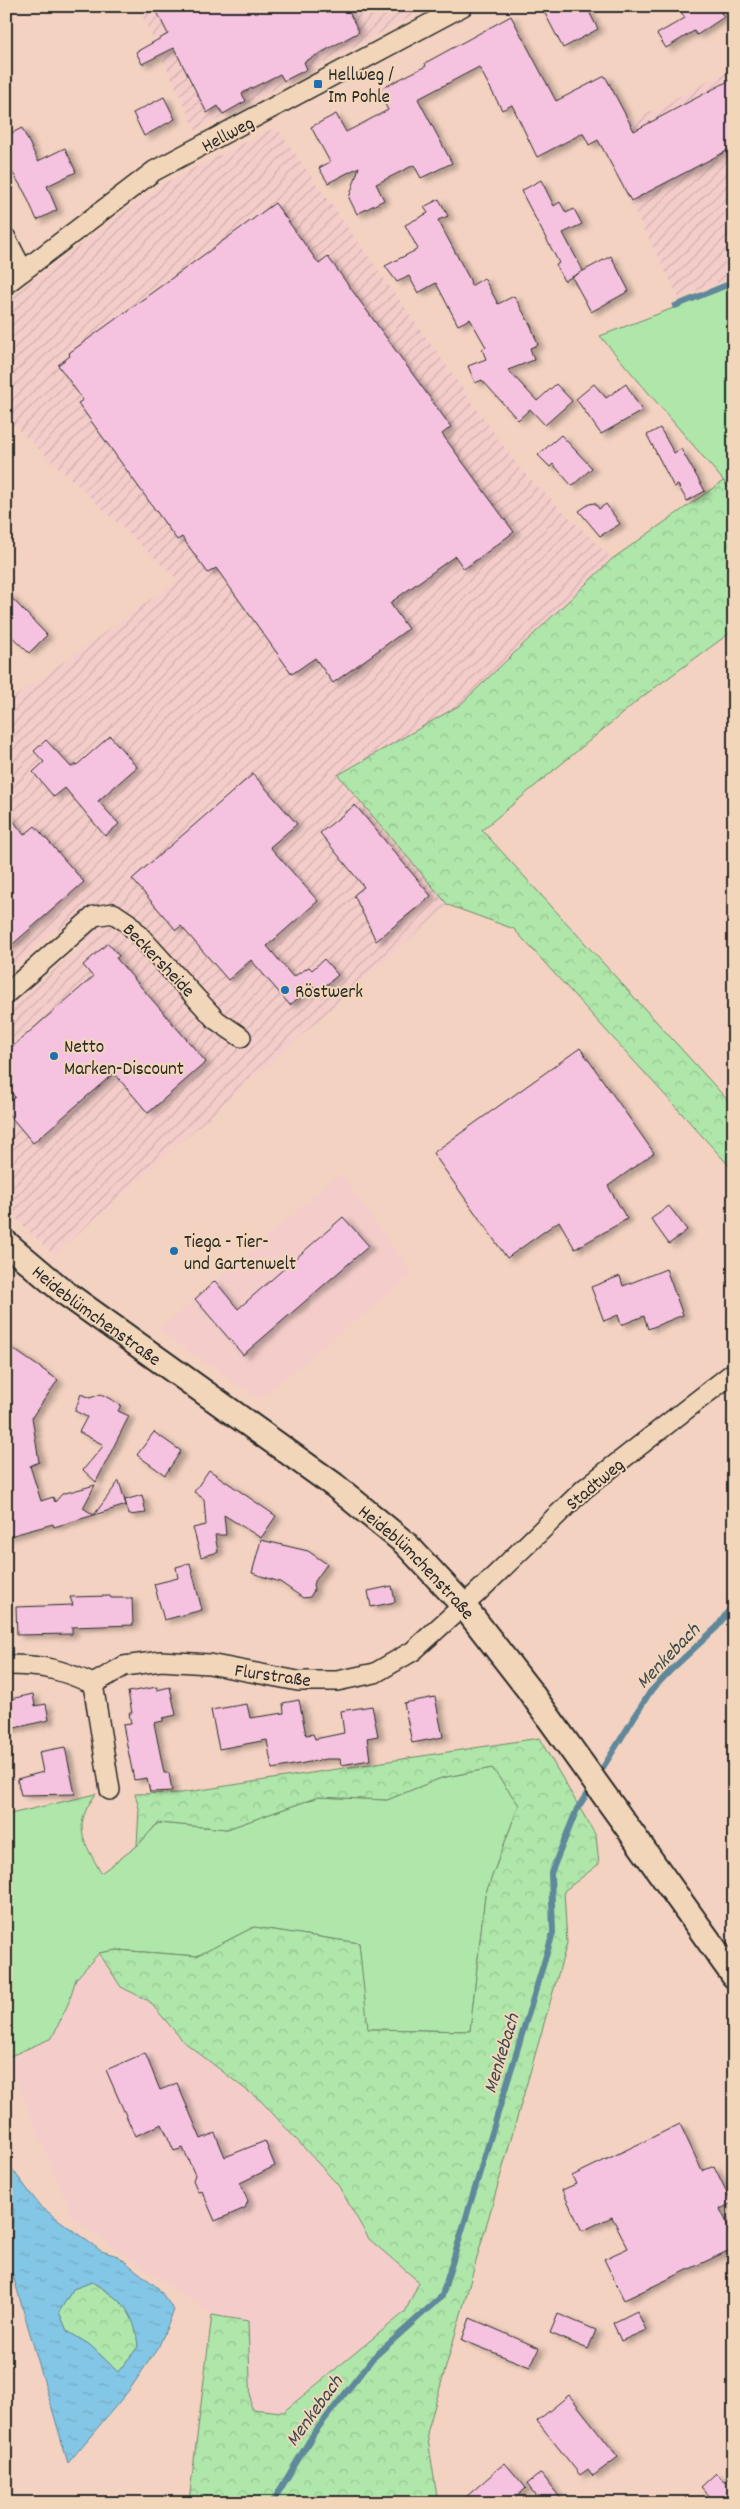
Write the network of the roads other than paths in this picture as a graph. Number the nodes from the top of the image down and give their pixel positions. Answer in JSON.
{"nodes":[{"id":1,"x":463,"y":6,"type":"edge"},
{"id":2,"x":6,"y":238,"type":"edge"},
{"id":3,"x":23,"y":270,"type":"junction"},
{"id":4,"x":6,"y":284,"type":"edge"},
{"id":5,"x":6,"y":994,"type":"edge"},
{"id":6,"x":241,"y":1037,"type":"dead end"},
{"id":7,"x":6,"y":1243,"type":"edge"},
{"id":8,"x":734,"y":1372,"type":"edge"},
{"id":9,"x":464,"y":1605,"type":"junction"},
{"id":10,"x":6,"y":1665,"type":"edge"},
{"id":11,"x":93,"y":1684,"type":"junction"},
{"id":12,"x":110,"y":1790,"type":"dead end"},
{"id":13,"x":734,"y":1976,"type":"edge"}],
"edges":[{"from":1,"to":3,"type":"street","name":"Hellweg"},
{"from":2,"to":3,"type":"street"},
{"from":3,"to":4,"type":"street","name":"Hellweg"},
{"from":5,"to":6,"type":"street","name":"Beckersheide"},
{"from":7,"to":9,"type":"street","name":"Heideblümchenstraße"},
{"from":8,"to":9,"type":"street","name":"Stadtweg"},
{"from":9,"to":11,"type":"street","name":"Flurstraße"},
{"from":9,"to":13,"type":"street","name":"Heideblümchenstraße"},
{"from":10,"to":11,"type":"street"},
{"from":11,"to":12,"type":"street"}]}
